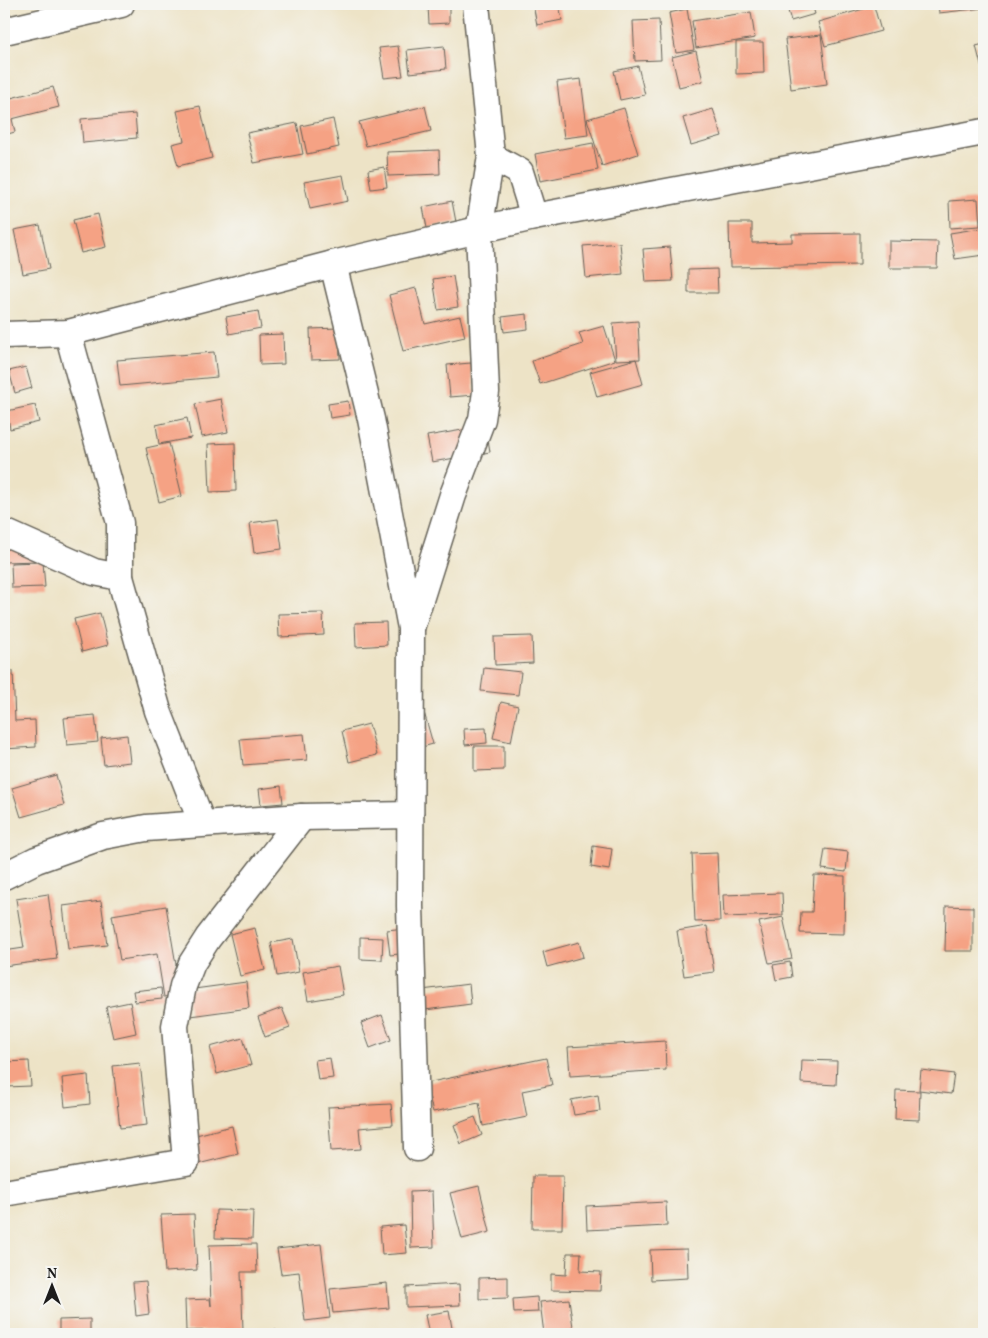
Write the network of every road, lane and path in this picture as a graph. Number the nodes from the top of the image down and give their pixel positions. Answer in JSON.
{"nodes":[{"id":1,"x":121,"y":4,"type":"edge"},
{"id":2,"x":476,"y":4,"type":"edge"},
{"id":3,"x":4,"y":31,"type":"edge"},
{"id":4,"x":984,"y":132,"type":"edge"},
{"id":5,"x":491,"y":156,"type":"junction"},
{"id":6,"x":534,"y":217,"type":"junction"},
{"id":7,"x":479,"y":231,"type":"junction"},
{"id":8,"x":333,"y":264,"type":"junction"},
{"id":9,"x":68,"y":332,"type":"junction"},
{"id":10,"x":4,"y":335,"type":"edge"},
{"id":11,"x":4,"y":532,"type":"edge"},
{"id":12,"x":120,"y":577,"type":"junction"},
{"id":13,"x":411,"y":628,"type":"junction"},
{"id":14,"x":410,"y":815,"type":"junction"},
{"id":15,"x":302,"y":817,"type":"junction"},
{"id":16,"x":202,"y":823,"type":"junction"},
{"id":17,"x":4,"y":876,"type":"edge"},
{"id":18,"x":417,"y":1148,"type":"dead end"},
{"id":19,"x":4,"y":1193,"type":"edge"}],
"edges":[{"from":1,"to":3,"type":"street"},
{"from":2,"to":5,"type":"street"},
{"from":4,"to":6,"type":"street"},
{"from":5,"to":6,"type":"street"},
{"from":5,"to":7,"type":"street"},
{"from":6,"to":7,"type":"street"},
{"from":7,"to":8,"type":"street"},
{"from":7,"to":13,"type":"street"},
{"from":8,"to":9,"type":"street"},
{"from":8,"to":13,"type":"street"},
{"from":9,"to":10,"type":"street"},
{"from":9,"to":12,"type":"street"},
{"from":11,"to":12,"type":"street"},
{"from":12,"to":16,"type":"street"},
{"from":13,"to":14,"type":"street"},
{"from":14,"to":15,"type":"street"},
{"from":14,"to":18,"type":"street"},
{"from":15,"to":16,"type":"street"},
{"from":15,"to":19,"type":"street"},
{"from":16,"to":17,"type":"street"}]}
